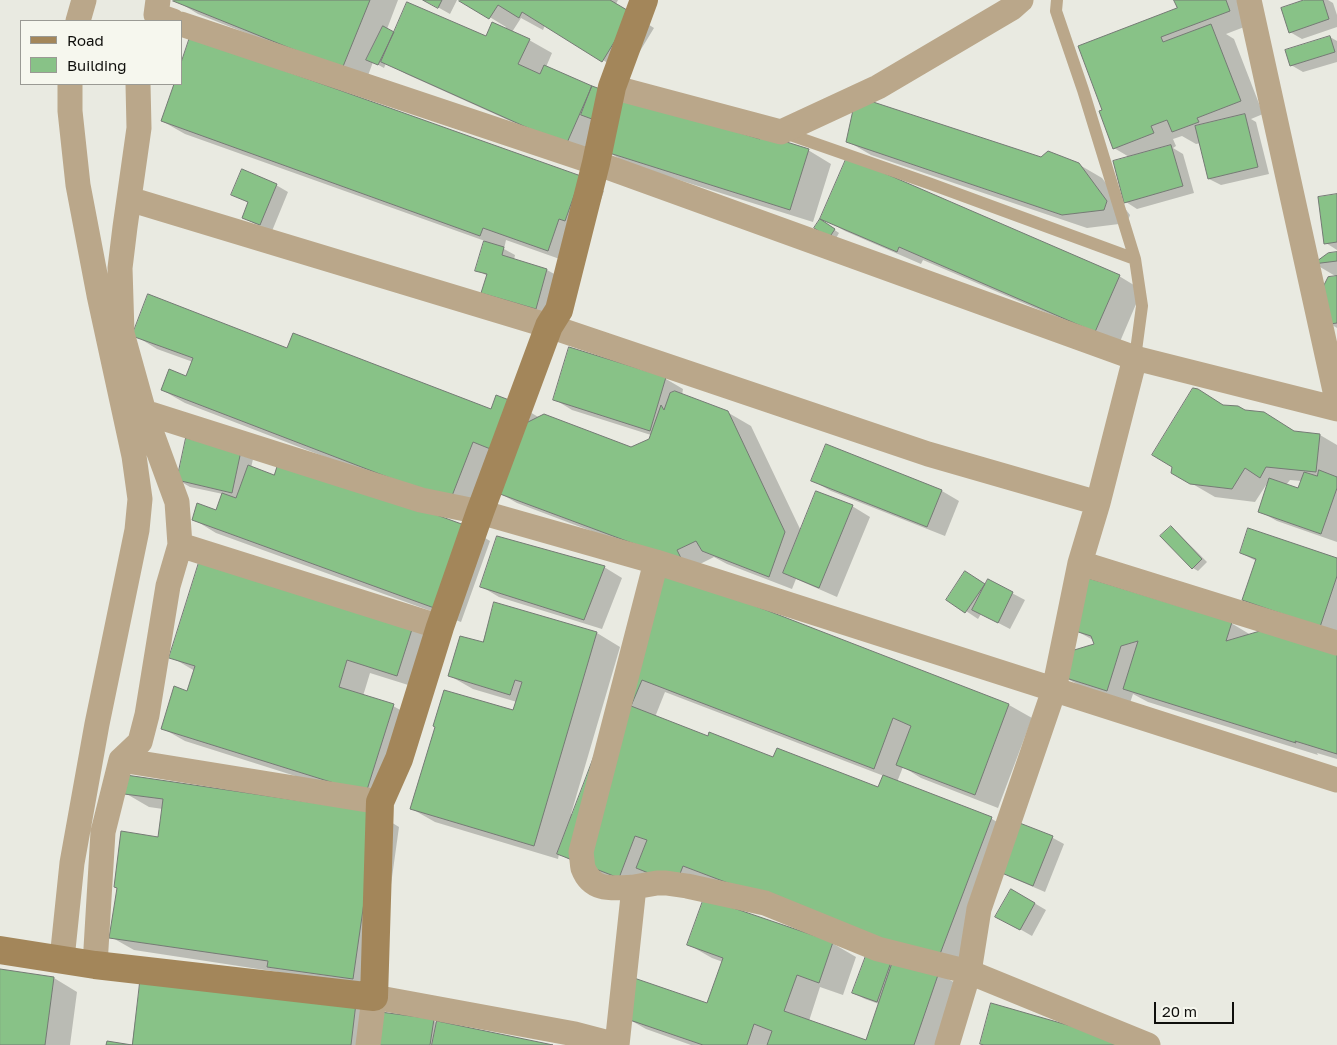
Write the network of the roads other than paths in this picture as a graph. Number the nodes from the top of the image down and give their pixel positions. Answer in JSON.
{"nodes":[{"id":1,"x":84,"y":0,"type":"edge"},
{"id":2,"x":644,"y":0,"type":"edge"},
{"id":3,"x":1021,"y":0,"type":"edge"},
{"id":4,"x":1057,"y":0,"type":"edge"},
{"id":5,"x":1249,"y":0,"type":"edge"},
{"id":6,"x":78,"y":20,"type":"edge"},
{"id":7,"x":182,"y":24,"type":"edge"},
{"id":8,"x":70,"y":85,"type":"edge"},
{"id":9,"x":138,"y":85,"type":"edge"},
{"id":10,"x":612,"y":87,"type":"junction"},
{"id":11,"x":781,"y":132,"type":"junction"},
{"id":12,"x":596,"y":164,"type":"junction"},
{"id":13,"x":129,"y":199,"type":"junction"},
{"id":14,"x":1135,"y":259,"type":"junction"},
{"id":15,"x":549,"y":326,"type":"junction"},
{"id":16,"x":1135,"y":358,"type":"junction"},
{"id":17,"x":1337,"y":400,"type":"edge"},
{"id":18,"x":1337,"y":409,"type":"edge"},
{"id":19,"x":144,"y":412,"type":"junction"},
{"id":20,"x":1098,"y":503,"type":"junction"},
{"id":21,"x":480,"y":512,"type":"junction"},
{"id":22,"x":180,"y":544,"type":"junction"},
{"id":23,"x":656,"y":562,"type":"junction"},
{"id":24,"x":1080,"y":563,"type":"junction"},
{"id":25,"x":440,"y":627,"type":"junction"},
{"id":26,"x":1337,"y":643,"type":"edge"},
{"id":27,"x":1054,"y":690,"type":"junction"},
{"id":28,"x":121,"y":760,"type":"junction"},
{"id":29,"x":1337,"y":780,"type":"edge"},
{"id":30,"x":380,"y":802,"type":"junction"},
{"id":31,"x":634,"y":887,"type":"junction"},
{"id":32,"x":0,"y":950,"type":"edge"},
{"id":33,"x":62,"y":959,"type":"junction"},
{"id":34,"x":95,"y":964,"type":"junction"},
{"id":35,"x":969,"y":972,"type":"junction"},
{"id":36,"x":374,"y":997,"type":"junction"},
{"id":37,"x":368,"y":1045,"type":"edge"},
{"id":38,"x":617,"y":1045,"type":"edge"},
{"id":39,"x":947,"y":1045,"type":"edge"},
{"id":40,"x":1148,"y":1045,"type":"edge"}],
"edges":[{"from":1,"to":6,"type":"street"},
{"from":2,"to":10,"type":"street"},
{"from":3,"to":11,"type":"street"},
{"from":4,"to":14,"type":"lane"},
{"from":5,"to":17,"type":"street"},
{"from":7,"to":12,"type":"street"},
{"from":8,"to":33,"type":"street"},
{"from":9,"to":13,"type":"street"},
{"from":10,"to":11,"type":"street"},
{"from":10,"to":12,"type":"street"},
{"from":11,"to":14,"type":"lane"},
{"from":12,"to":15,"type":"street"},
{"from":12,"to":16,"type":"street"},
{"from":13,"to":15,"type":"street"},
{"from":13,"to":19,"type":"street"},
{"from":14,"to":16,"type":"lane"},
{"from":15,"to":20,"type":"street"},
{"from":15,"to":21,"type":"street"},
{"from":16,"to":18,"type":"street"},
{"from":16,"to":20,"type":"street"},
{"from":19,"to":21,"type":"street"},
{"from":19,"to":22,"type":"street"},
{"from":20,"to":24,"type":"street"},
{"from":21,"to":23,"type":"street"},
{"from":21,"to":25,"type":"street"},
{"from":22,"to":25,"type":"street"},
{"from":22,"to":28,"type":"street"},
{"from":23,"to":27,"type":"street"},
{"from":23,"to":31,"type":"street"},
{"from":24,"to":26,"type":"street"},
{"from":24,"to":27,"type":"street"},
{"from":25,"to":30,"type":"street"},
{"from":27,"to":29,"type":"street"},
{"from":27,"to":35,"type":"street"},
{"from":28,"to":30,"type":"street"},
{"from":28,"to":34,"type":"street"},
{"from":30,"to":36,"type":"street"},
{"from":31,"to":35,"type":"street"},
{"from":31,"to":38,"type":"street"},
{"from":32,"to":33,"type":"street"},
{"from":33,"to":34,"type":"street"},
{"from":34,"to":36,"type":"street"},
{"from":35,"to":39,"type":"street"},
{"from":35,"to":40,"type":"street"},
{"from":36,"to":37,"type":"street"},
{"from":36,"to":38,"type":"street"}]}
